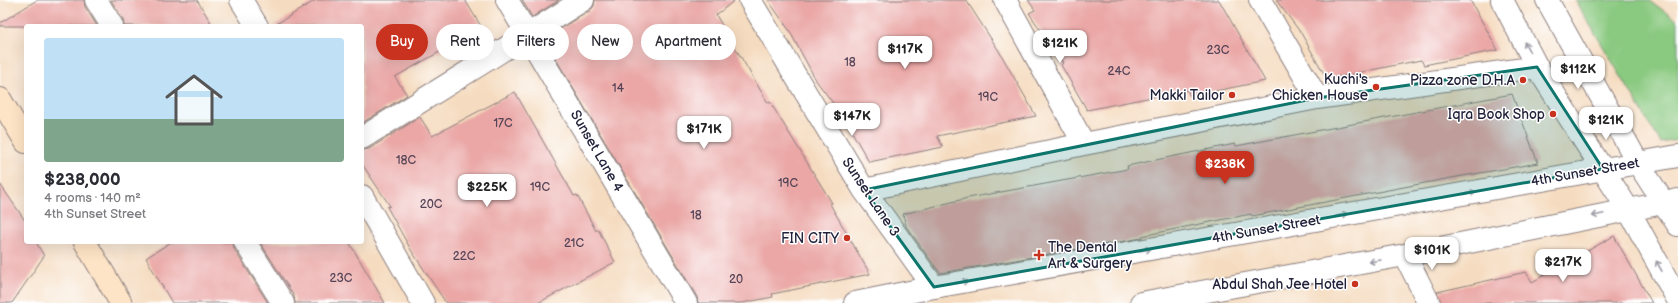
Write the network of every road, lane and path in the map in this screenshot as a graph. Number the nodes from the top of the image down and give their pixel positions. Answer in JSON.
{"nodes":[{"id":1,"x":96,"y":0,"type":"edge"},
{"id":2,"x":241,"y":0,"type":"edge"},
{"id":3,"x":507,"y":0,"type":"edge"},
{"id":4,"x":583,"y":0,"type":"edge"},
{"id":5,"x":750,"y":0,"type":"edge"},
{"id":6,"x":1005,"y":0,"type":"edge"},
{"id":7,"x":1260,"y":0,"type":"edge"},
{"id":8,"x":1502,"y":0,"type":"edge"},
{"id":9,"x":1546,"y":0,"type":"edge"},
{"id":10,"x":111,"y":24,"type":"edge"},
{"id":11,"x":257,"y":24,"type":"edge"},
{"id":12,"x":522,"y":24,"type":"edge"},
{"id":13,"x":544,"y":24,"type":"edge"},
{"id":14,"x":502,"y":50,"type":"edge"},
{"id":15,"x":543,"y":60,"type":"edge"},
{"id":16,"x":1537,"y":67,"type":"junction"},
{"id":17,"x":1317,"y":98,"type":"junction"},
{"id":18,"x":0,"y":99,"type":"edge"},
{"id":19,"x":364,"y":137,"type":"edge"},
{"id":20,"x":24,"y":139,"type":"edge"},
{"id":21,"x":1084,"y":144,"type":"junction"},
{"id":22,"x":1678,"y":156,"type":"edge"},
{"id":23,"x":1638,"y":163,"type":"junction"},
{"id":24,"x":1603,"y":169,"type":"junction"},
{"id":25,"x":864,"y":190,"type":"junction"},
{"id":26,"x":364,"y":200,"type":"edge"},
{"id":27,"x":1670,"y":201,"type":"edge"},
{"id":28,"x":1628,"y":209,"type":"junction"},
{"id":29,"x":1678,"y":225,"type":"edge"},
{"id":30,"x":86,"y":244,"type":"edge"},
{"id":31,"x":247,"y":244,"type":"edge"},
{"id":32,"x":1405,"y":255,"type":"junction"},
{"id":33,"x":934,"y":288,"type":"junction"},
{"id":34,"x":1678,"y":300,"type":"edge"},
{"id":35,"x":122,"y":303,"type":"edge"},
{"id":36,"x":283,"y":303,"type":"edge"},
{"id":37,"x":423,"y":303,"type":"edge"},
{"id":38,"x":686,"y":303,"type":"edge"},
{"id":39,"x":855,"y":303,"type":"edge"},
{"id":40,"x":1141,"y":303,"type":"edge"},
{"id":41,"x":1429,"y":303,"type":"edge"}],
"edges":[{"from":1,"to":10,"type":"street"},
{"from":2,"to":11,"type":"street"},
{"from":3,"to":12,"type":"street","name":"Sunset Lane 4"},
{"from":4,"to":13,"type":"street"},
{"from":5,"to":25,"type":"street","name":"Sunset Lane 3"},
{"from":6,"to":21,"type":"street"},
{"from":7,"to":17,"type":"street"},
{"from":16,"to":8,"type":"street","one_way":true},
{"from":9,"to":23,"type":"street"},
{"from":14,"to":19,"type":"street"},
{"from":15,"to":38,"type":"street","name":"Sunset Lane 4"},
{"from":16,"to":17,"type":"street"},
{"from":16,"to":24,"type":"street"},
{"from":17,"to":21,"type":"street"},
{"from":18,"to":20,"type":"main road"},
{"from":21,"to":25,"type":"street"},
{"from":22,"to":23,"type":"street","name":"4th Sunset Street"},
{"from":23,"to":24,"type":"street","name":"4th Sunset Street"},
{"from":23,"to":27,"type":"street"},
{"from":24,"to":28,"type":"street"},
{"from":33,"to":24,"type":"street","name":"4th Sunset Street","one_way":true},
{"from":25,"to":33,"type":"street","name":"Sunset Lane 3"},
{"from":26,"to":37,"type":"street"},
{"from":27,"to":28,"type":"street"},
{"from":27,"to":29,"type":"street"},
{"from":28,"to":32,"type":"street","one_way":true},
{"from":34,"to":28,"type":"street","one_way":true},
{"from":30,"to":35,"type":"main road"},
{"from":31,"to":36,"type":"street"},
{"from":32,"to":40,"type":"street","one_way":true},
{"from":32,"to":41,"type":"street"},
{"from":33,"to":39,"type":"street","name":"4th Sunset Street"}]}
